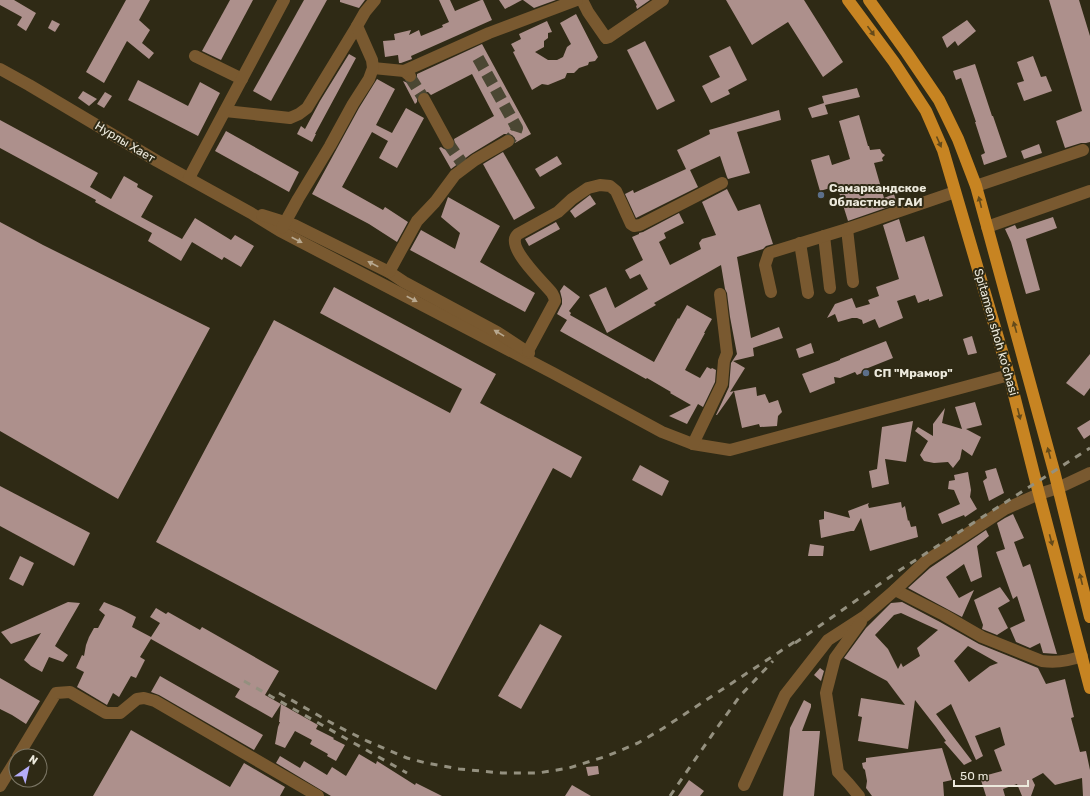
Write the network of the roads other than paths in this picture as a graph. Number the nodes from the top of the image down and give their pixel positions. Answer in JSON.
{"nodes":[{"id":1,"x":284,"y":0,"type":"edge"},
{"id":2,"x":375,"y":0,"type":"edge"},
{"id":3,"x":578,"y":0,"type":"edge"},
{"id":4,"x":663,"y":0,"type":"edge"},
{"id":5,"x":848,"y":0,"type":"edge"},
{"id":6,"x":869,"y":0,"type":"edge"},
{"id":7,"x":357,"y":26,"type":"junction"},
{"id":8,"x":195,"y":56,"type":"dead end"},
{"id":9,"x":373,"y":68,"type":"junction"},
{"id":10,"x":0,"y":69,"type":"edge"},
{"id":11,"x":242,"y":79,"type":"junction"},
{"id":12,"x":424,"y":99,"type":"tunnel mouth"},
{"id":13,"x":225,"y":111,"type":"junction"},
{"id":14,"x":508,"y":141,"type":"tunnel mouth"},
{"id":15,"x":448,"y":143,"type":"tunnel mouth"},
{"id":16,"x":1083,"y":150,"type":"dead end"},
{"id":17,"x":189,"y":178,"type":"junction"},
{"id":18,"x":722,"y":183,"type":"dead end"},
{"id":19,"x":976,"y":186,"type":"junction"},
{"id":20,"x":1090,"y":191,"type":"edge"},
{"id":21,"x":955,"y":192,"type":"junction"},
{"id":22,"x":283,"y":226,"type":"junction"},
{"id":23,"x":987,"y":227,"type":"junction"},
{"id":24,"x":847,"y":230,"type":"junction"},
{"id":25,"x":824,"y":236,"type":"junction"},
{"id":26,"x":800,"y":243,"type":"junction"},
{"id":27,"x":389,"y":272,"type":"junction"},
{"id":28,"x":853,"y":282,"type":"dead end"},
{"id":29,"x":830,"y":288,"type":"dead end"},
{"id":30,"x":771,"y":292,"type":"dead end"},
{"id":31,"x":808,"y":292,"type":"dead end"},
{"id":32,"x":720,"y":294,"type":"dead end"},
{"id":33,"x":528,"y":352,"type":"junction"},
{"id":34,"x":553,"y":373,"type":"junction"},
{"id":35,"x":1009,"y":375,"type":"junction"},
{"id":36,"x":693,"y":444,"type":"junction"},
{"id":37,"x":1090,"y":473,"type":"edge"},
{"id":38,"x":1058,"y":488,"type":"junction"},
{"id":39,"x":1038,"y":494,"type":"junction"},
{"id":40,"x":895,"y":590,"type":"junction"},
{"id":41,"x":865,"y":616,"type":"junction"},
{"id":42,"x":1090,"y":617,"type":"edge"},
{"id":43,"x":1082,"y":656,"type":"junction"},
{"id":44,"x":1090,"y":688,"type":"edge"},
{"id":45,"x":23,"y":748,"type":"edge"},
{"id":46,"x":8,"y":773,"type":"edge"},
{"id":47,"x":744,"y":785,"type":"dead end"},
{"id":48,"x":0,"y":786,"type":"edge"},
{"id":49,"x":318,"y":796,"type":"edge"},
{"id":50,"x":860,"y":796,"type":"edge"}],
"edges":[{"from":1,"to":11,"type":"street"},
{"from":2,"to":7,"type":"street"},
{"from":3,"to":4,"type":"street"},
{"from":3,"to":9,"type":"street"},
{"from":5,"to":21,"type":"main road","name":"Spitamen shoh ko'chasi","one_way":true},
{"from":6,"to":19,"type":"main road","name":"Spitamen shoh ko'chasi"},
{"from":7,"to":9,"type":"street"},
{"from":7,"to":13,"type":"street"},
{"from":8,"to":11,"type":"street"},
{"from":9,"to":22,"type":"street"},
{"from":10,"to":17,"type":"street","name":"Нурлы Хает"},
{"from":11,"to":13,"type":"street"},
{"from":12,"to":15,"type":"street"},
{"from":13,"to":17,"type":"street"},
{"from":14,"to":27,"type":"street"},
{"from":16,"to":19,"type":"street"},
{"from":17,"to":22,"type":"street","name":"Нурлы Хает"},
{"from":18,"to":33,"type":"street"},
{"from":23,"to":19,"type":"main road","name":"Spitamen shoh ko'chasi","one_way":true},
{"from":20,"to":23,"type":"street"},
{"from":21,"to":24,"type":"street"},
{"from":21,"to":35,"type":"main road","name":"Spitamen shoh ko'chasi"},
{"from":27,"to":22,"type":"street","one_way":true},
{"from":22,"to":34,"type":"street","one_way":true},
{"from":38,"to":23,"type":"main road","name":"Spitamen shoh ko'chasi","one_way":true},
{"from":24,"to":25,"type":"street"},
{"from":24,"to":28,"type":"street"},
{"from":25,"to":26,"type":"street"},
{"from":25,"to":29,"type":"street"},
{"from":26,"to":30,"type":"street"},
{"from":26,"to":31,"type":"street"},
{"from":33,"to":27,"type":"street","one_way":true},
{"from":32,"to":36,"type":"street"},
{"from":33,"to":34,"type":"street"},
{"from":34,"to":36,"type":"street"},
{"from":35,"to":36,"type":"street"},
{"from":35,"to":39,"type":"main road","name":"Spitamen shoh ko'chasi","one_way":true},
{"from":37,"to":38,"type":"street"},
{"from":38,"to":39,"type":"street"},
{"from":42,"to":38,"type":"main road","name":"Spitamen shoh ko'chasi","one_way":true},
{"from":39,"to":40,"type":"street"},
{"from":39,"to":43,"type":"main road","name":"Spitamen shoh ko'chasi","one_way":true},
{"from":40,"to":41,"type":"street"},
{"from":40,"to":43,"type":"street"},
{"from":41,"to":47,"type":"street"},
{"from":41,"to":50,"type":"street"},
{"from":43,"to":44,"type":"main road","name":"Spitamen shoh ko'chasi"},
{"from":45,"to":49,"type":"street"},
{"from":46,"to":48,"type":"street"}]}
